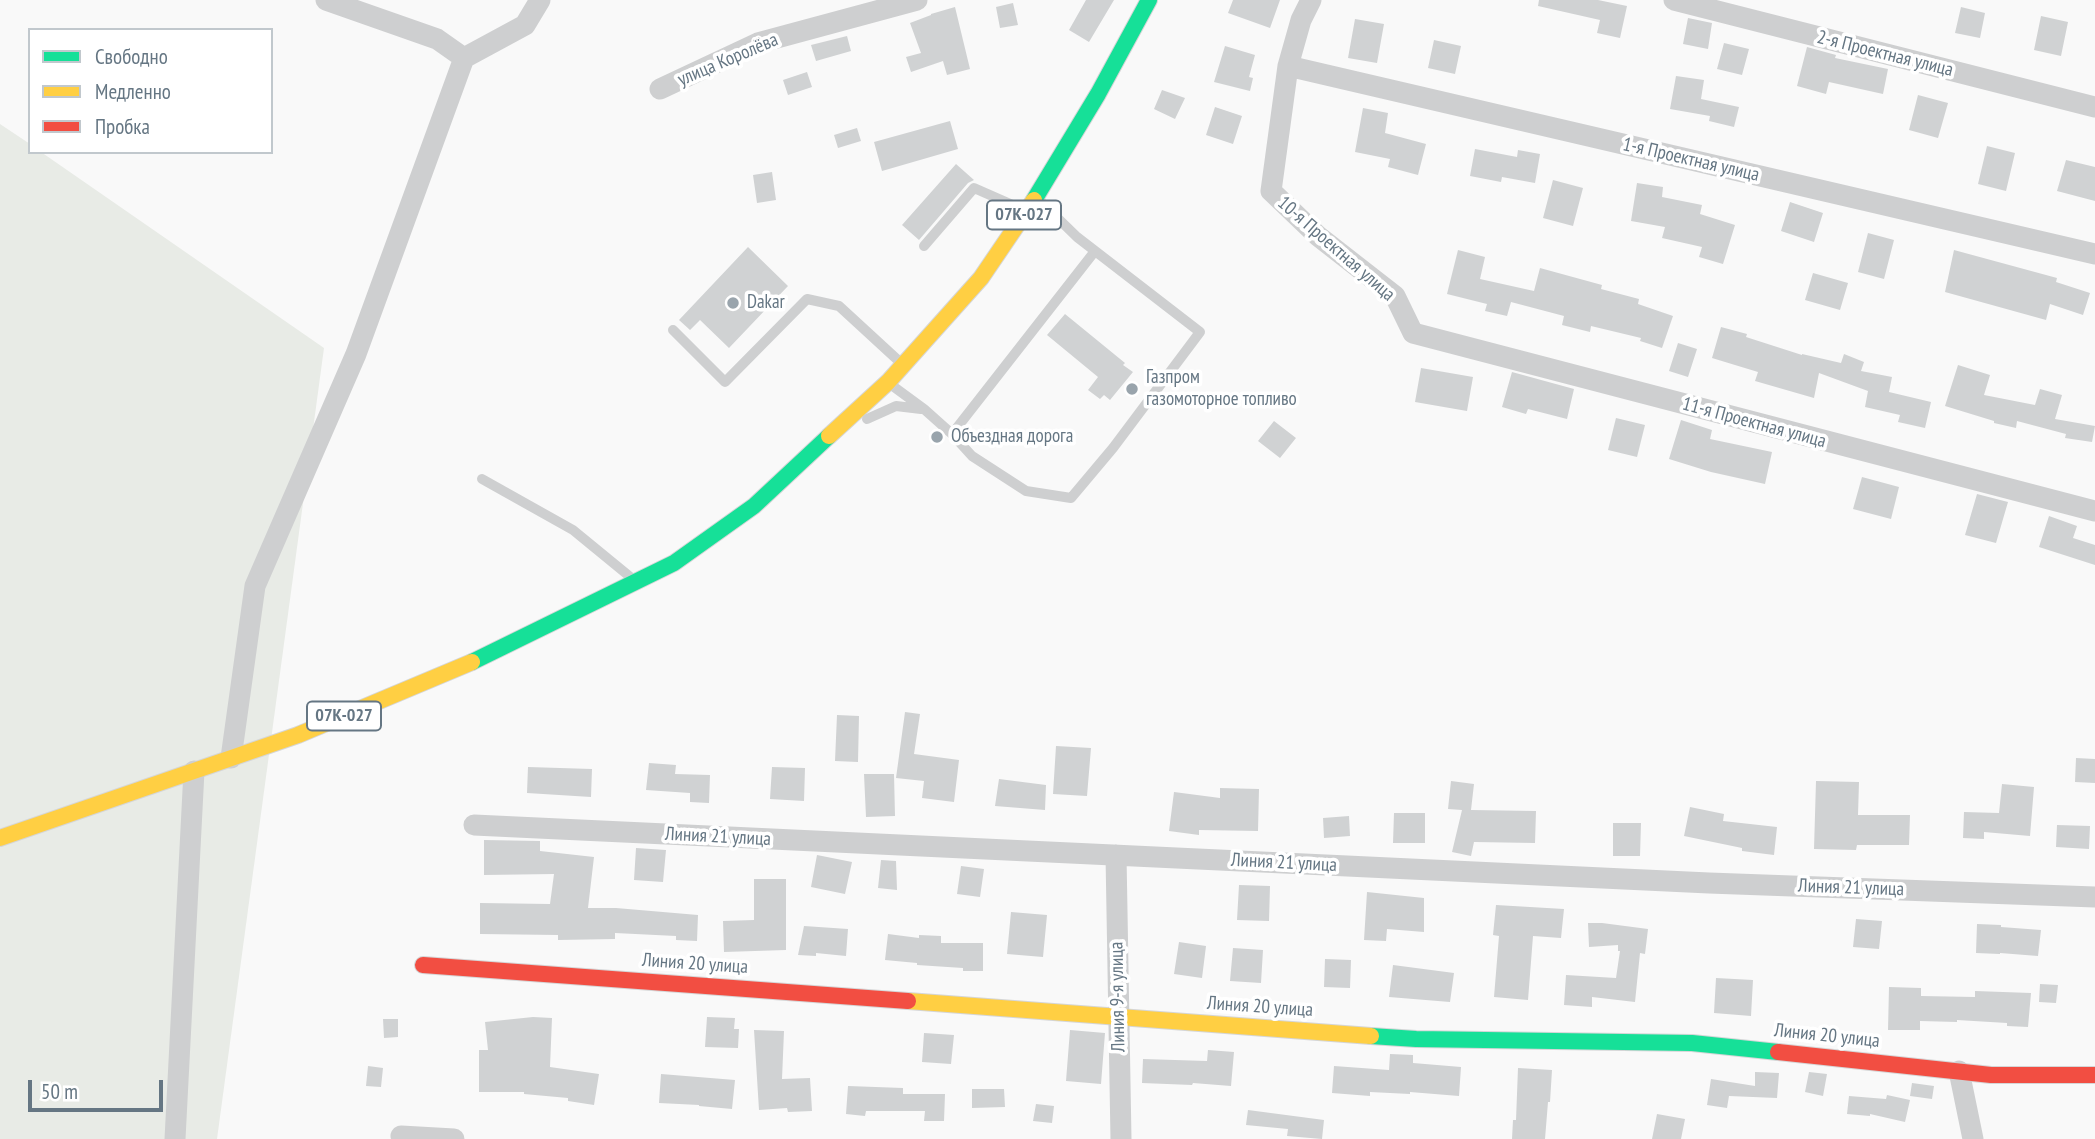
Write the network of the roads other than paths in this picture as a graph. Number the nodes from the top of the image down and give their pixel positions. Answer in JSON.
{"nodes":[{"id":1,"x":326,"y":0,"type":"edge"},
{"id":2,"x":540,"y":0,"type":"edge"},
{"id":3,"x":917,"y":0,"type":"edge"},
{"id":4,"x":1149,"y":0,"type":"edge"},
{"id":5,"x":1311,"y":0,"type":"edge"},
{"id":6,"x":1674,"y":0,"type":"edge"},
{"id":7,"x":464,"y":58,"type":"junction"},
{"id":8,"x":1288,"y":66,"type":"junction"},
{"id":9,"x":660,"y":89,"type":"dead end"},
{"id":10,"x":2095,"y":107,"type":"edge"},
{"id":11,"x":1036,"y":197,"type":"junction"},
{"id":12,"x":1026,"y":211,"type":"junction"},
{"id":13,"x":924,"y":246,"type":"dead end"},
{"id":14,"x":1095,"y":251,"type":"junction"},
{"id":15,"x":2095,"y":254,"type":"edge"},
{"id":16,"x":673,"y":330,"type":"dead end"},
{"id":17,"x":1413,"y":333,"type":"joint"},
{"id":18,"x":903,"y":365,"type":"junction"},
{"id":19,"x":888,"y":382,"type":"junction"},
{"id":20,"x":924,"y":409,"type":"junction"},
{"id":21,"x":952,"y":434,"type":"junction"},
{"id":22,"x":789,"y":476,"type":"junction"},
{"id":23,"x":482,"y":479,"type":"dead end"},
{"id":24,"x":2095,"y":511,"type":"edge"},
{"id":25,"x":636,"y":582,"type":"junction"},
{"id":26,"x":231,"y":758,"type":"junction"},
{"id":27,"x":194,"y":771,"type":"junction"},
{"id":28,"x":474,"y":825,"type":"dead end"},
{"id":29,"x":0,"y":838,"type":"edge"},
{"id":30,"x":1116,"y":855,"type":"junction"},
{"id":31,"x":2095,"y":897,"type":"edge"},
{"id":32,"x":423,"y":965,"type":"dead end"},
{"id":33,"x":1117,"y":1017,"type":"junction"},
{"id":34,"x":1959,"y":1072,"type":"junction"},
{"id":35,"x":2095,"y":1075,"type":"edge"},
{"id":36,"x":401,"y":1138,"type":"edge"},
{"id":37,"x":175,"y":1139,"type":"edge"},
{"id":38,"x":454,"y":1139,"type":"edge"},
{"id":39,"x":1121,"y":1139,"type":"edge"},
{"id":40,"x":1973,"y":1139,"type":"edge"}],
"edges":[{"from":1,"to":7,"type":"street"},
{"from":2,"to":7,"type":"street"},
{"from":3,"to":9,"type":"street","name":"улица Королёва"},
{"from":4,"to":11,"type":"street","number":"07К-027"},
{"from":5,"to":8,"type":"street","name":"10-я Проектная улица"},
{"from":6,"to":10,"type":"street","name":"2-я Проектная улица"},
{"from":7,"to":26,"type":"street"},
{"from":8,"to":15,"type":"street","name":"1-я Проектная улица"},
{"from":8,"to":17,"type":"street","name":"10-я Проектная улица"},
{"from":11,"to":12,"type":"street","number":"07К-027"},
{"from":11,"to":14,"type":"lane"},
{"from":12,"to":13,"type":"lane"},
{"from":12,"to":18,"type":"street","number":"07К-027"},
{"from":14,"to":21,"type":"lane"},
{"from":14,"to":21,"type":"lane"},
{"from":16,"to":18,"type":"lane"},
{"from":17,"to":24,"type":"street","name":"11-я Проектная улица"},
{"from":18,"to":19,"type":"street","number":"07К-027"},
{"from":19,"to":20,"type":"lane"},
{"from":19,"to":22,"type":"street","number":"07К-027"},
{"from":20,"to":21,"type":"lane"},
{"from":20,"to":22,"type":"lane"},
{"from":22,"to":25,"type":"street","number":"07К-027"},
{"from":23,"to":25,"type":"lane"},
{"from":25,"to":26,"type":"street","number":"07К-027"},
{"from":26,"to":27,"type":"street","number":"07К-027"},
{"from":27,"to":29,"type":"street","number":"07К-027"},
{"from":27,"to":37,"type":"street"},
{"from":28,"to":30,"type":"street","name":"Линия 21 улица"},
{"from":30,"to":31,"type":"street","name":"Линия 21 улица"},
{"from":30,"to":33,"type":"street","name":"Линия 9-я улица"},
{"from":32,"to":33,"type":"street","name":"Линия 20 улица"},
{"from":33,"to":34,"type":"street","name":"Линия 20 улица"},
{"from":33,"to":39,"type":"street","name":"Линия 9-я улица"},
{"from":34,"to":35,"type":"street","name":"Линия 20 улица"},
{"from":34,"to":40,"type":"street"},
{"from":36,"to":38,"type":"street"}]}
